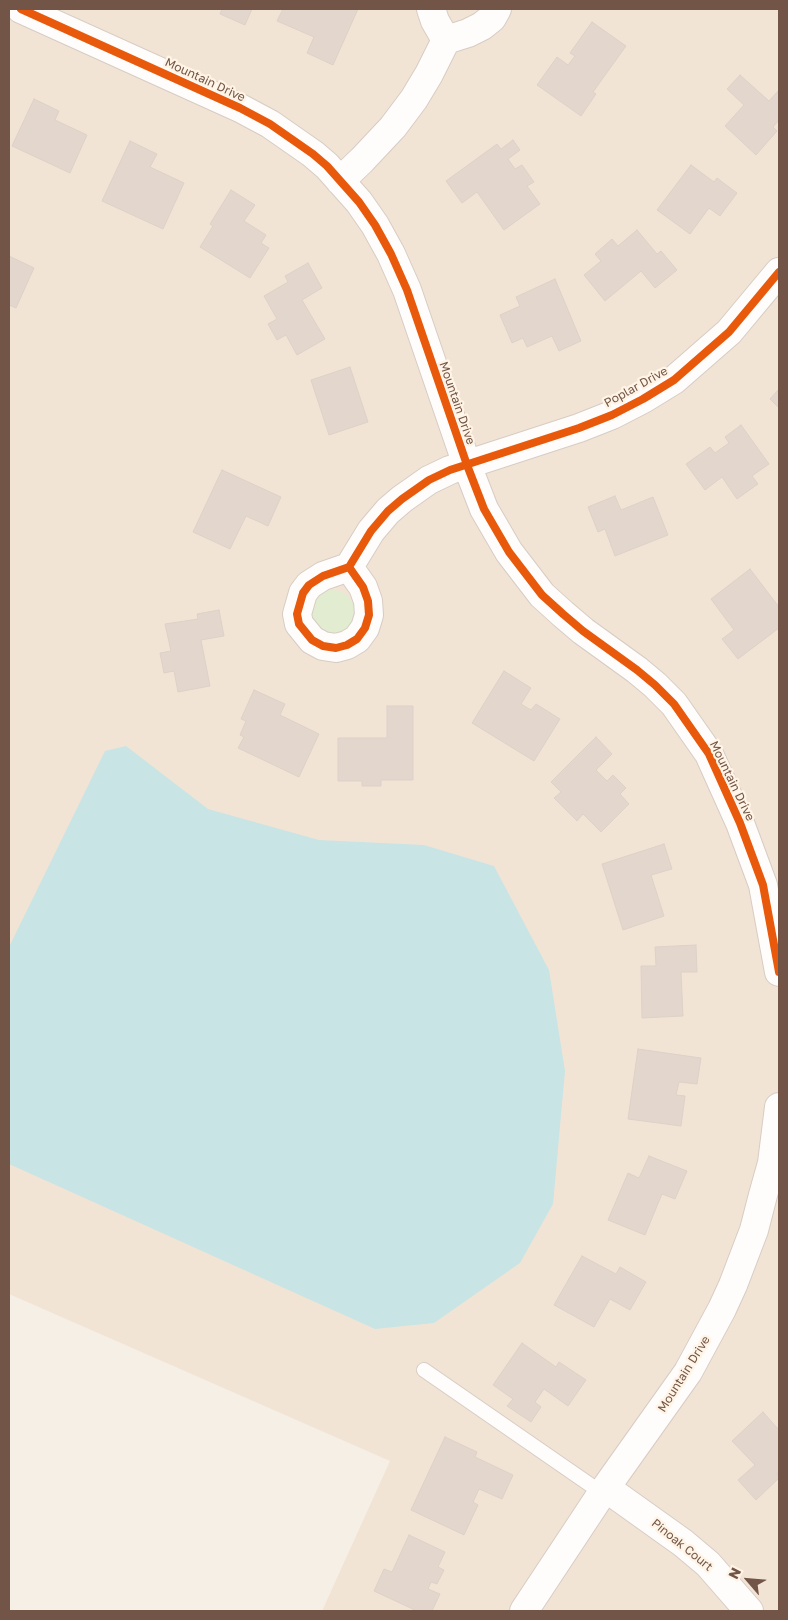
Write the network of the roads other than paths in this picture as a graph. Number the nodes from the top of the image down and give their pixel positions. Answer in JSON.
{"nodes":[{"id":1,"x":21,"y":9,"type":"edge"},
{"id":2,"x":431,"y":9,"type":"edge"},
{"id":3,"x":497,"y":9,"type":"edge"},
{"id":4,"x":446,"y":40,"type":"junction"},
{"id":5,"x":340,"y":181,"type":"junction"},
{"id":6,"x":779,"y":272,"type":"edge"},
{"id":7,"x":466,"y":465,"type":"junction"},
{"id":8,"x":349,"y":567,"type":"dead end"},
{"id":9,"x":779,"y":972,"type":"edge"},
{"id":10,"x":779,"y":1107,"type":"edge"},
{"id":11,"x":424,"y":1370,"type":"dead end"},
{"id":12,"x":604,"y":1490,"type":"junction"},
{"id":13,"x":524,"y":1611,"type":"edge"},
{"id":14,"x":748,"y":1611,"type":"edge"}],
"edges":[{"from":1,"to":5,"type":"street","name":"Mountain Drive"},
{"from":2,"to":4,"type":"street"},
{"from":3,"to":4,"type":"street"},
{"from":4,"to":5,"type":"street"},
{"from":5,"to":7,"type":"street","name":"Mountain Drive"},
{"from":6,"to":7,"type":"street","name":"Poplar Drive"},
{"from":7,"to":8,"type":"street","name":"Poplar Drive"},
{"from":7,"to":9,"type":"street","name":"Mountain Drive"},
{"from":10,"to":12,"type":"street","name":"Mountain Drive"},
{"from":11,"to":12,"type":"lane"},
{"from":12,"to":13,"type":"street","name":"Mountain Drive"},
{"from":12,"to":14,"type":"street","name":"Pinoak Court"}]}
